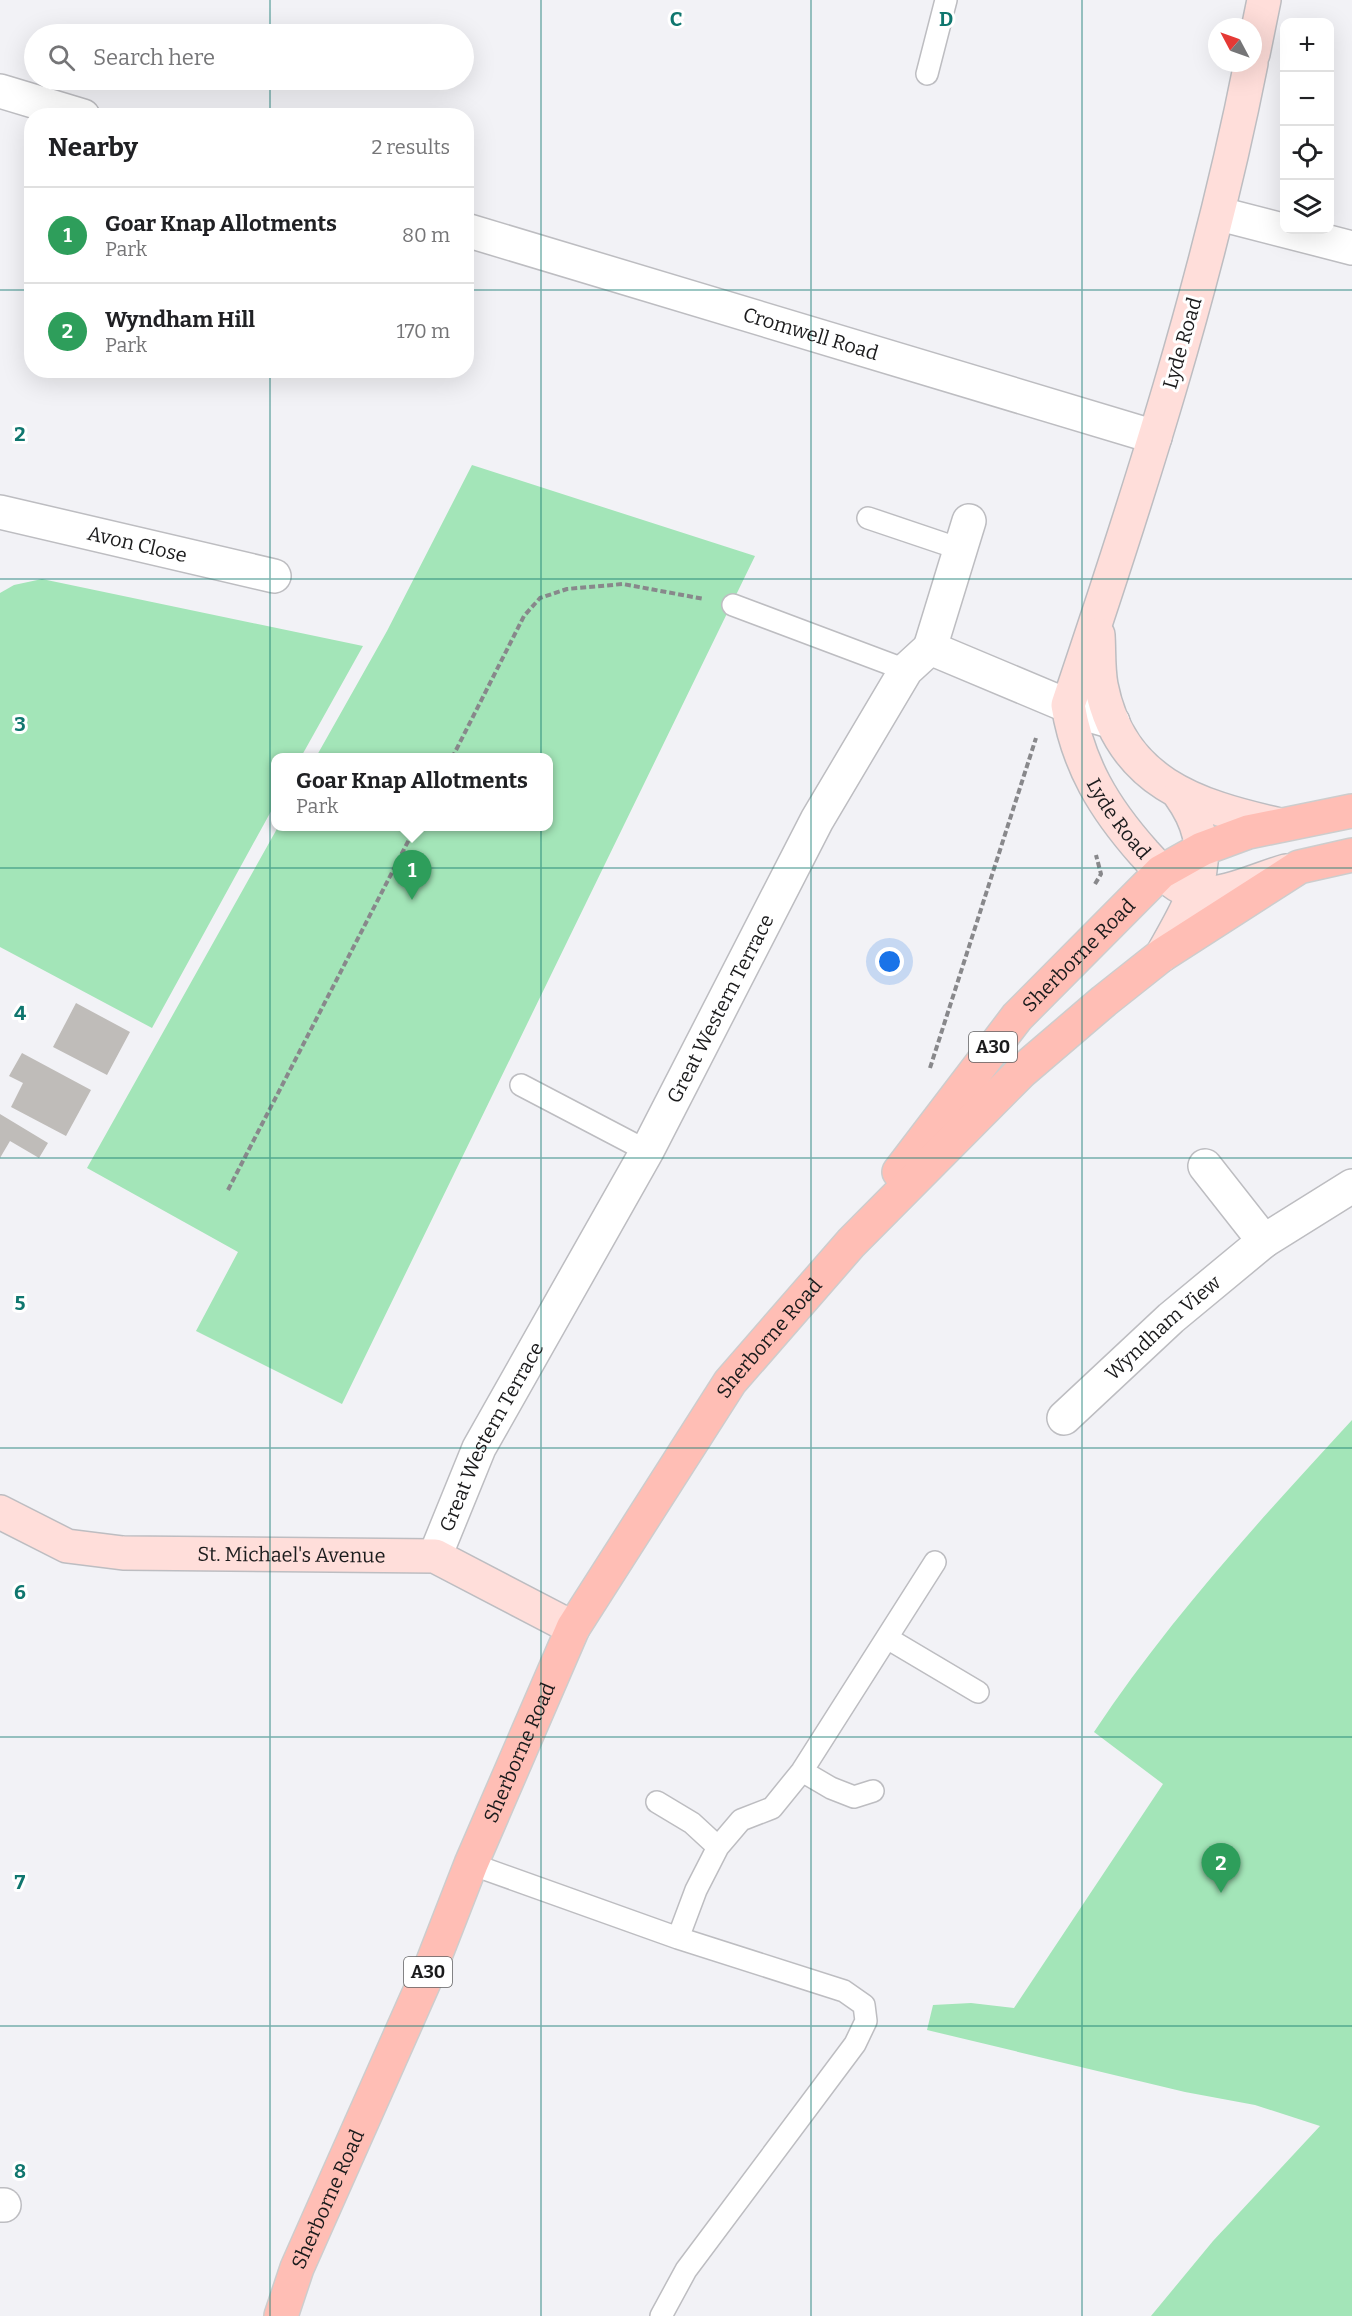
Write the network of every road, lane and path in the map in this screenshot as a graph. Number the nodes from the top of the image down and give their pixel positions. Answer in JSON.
{"nodes":[{"id":1,"x":946,"y":0,"type":"edge"},
{"id":2,"x":1264,"y":0,"type":"edge"},
{"id":3,"x":1260,"y":18,"type":"edge"},
{"id":4,"x":1249,"y":72,"type":"edge"},
{"id":5,"x":927,"y":74,"type":"dead end"},
{"id":6,"x":0,"y":91,"type":"edge"},
{"id":7,"x":56,"y":108,"type":"edge"},
{"id":8,"x":1220,"y":214,"type":"junction"},
{"id":9,"x":474,"y":232,"type":"edge"},
{"id":10,"x":1352,"y":248,"type":"edge"},
{"id":11,"x":1155,"y":437,"type":"junction"},
{"id":12,"x":0,"y":512,"type":"edge"},
{"id":13,"x":868,"y":518,"type":"dead end"},
{"id":14,"x":965,"y":535,"type":"joint"},
{"id":15,"x":274,"y":576,"type":"dead end"},
{"id":16,"x":733,"y":605,"type":"joint"},
{"id":17,"x":1097,"y":618,"type":"junction"},
{"id":18,"x":930,"y":648,"type":"junction"},
{"id":19,"x":906,"y":669,"type":"junction"},
{"id":20,"x":1056,"y":701,"type":"junction"},
{"id":21,"x":1113,"y":722,"type":"junction"},
{"id":22,"x":455,"y":753,"type":"edge"},
{"id":23,"x":1180,"y":795,"type":"junction"},
{"id":24,"x":1352,"y":811,"type":"edge"},
{"id":25,"x":1280,"y":825,"type":"junction"},
{"id":26,"x":413,"y":831,"type":"edge"},
{"id":27,"x":1094,"y":849,"type":"dead end"},
{"id":28,"x":1202,"y":849,"type":"junction"},
{"id":29,"x":1352,"y":855,"type":"edge"},
{"id":30,"x":1299,"y":867,"type":"junction"},
{"id":31,"x":1161,"y":872,"type":"junction"},
{"id":32,"x":1093,"y":886,"type":"dead end"},
{"id":33,"x":1196,"y":892,"type":"junction"},
{"id":34,"x":1162,"y":955,"type":"junction"},
{"id":35,"x":930,"y":1069,"type":"dead end"},
{"id":36,"x":521,"y":1084,"type":"dead end"},
{"id":37,"x":647,"y":1151,"type":"junction"},
{"id":38,"x":1205,"y":1166,"type":"dead end"},
{"id":39,"x":1352,"y":1186,"type":"edge"},
{"id":40,"x":228,"y":1190,"type":"dead end"},
{"id":41,"x":1264,"y":1241,"type":"junction"},
{"id":42,"x":851,"y":1243,"type":"junction"},
{"id":43,"x":1064,"y":1418,"type":"dead end"},
{"id":44,"x":0,"y":1512,"type":"edge"},
{"id":45,"x":435,"y":1556,"type":"junction"},
{"id":46,"x":935,"y":1562,"type":"dead end"},
{"id":47,"x":573,"y":1628,"type":"junction"},
{"id":48,"x":887,"y":1638,"type":"junction"},
{"id":49,"x":978,"y":1692,"type":"dead end"},
{"id":50,"x":802,"y":1771,"type":"junction"},
{"id":51,"x":873,"y":1791,"type":"dead end"},
{"id":52,"x":657,"y":1802,"type":"dead end"},
{"id":53,"x":718,"y":1847,"type":"junction"},
{"id":54,"x":471,"y":1864,"type":"junction"},
{"id":55,"x":678,"y":1938,"type":"junction"},
{"id":56,"x":281,"y":2316,"type":"edge"},
{"id":57,"x":661,"y":2316,"type":"edge"}],
"edges":[{"from":1,"to":5,"type":"lane"},
{"from":2,"to":3,"type":"street"},
{"from":4,"to":8,"type":"street","name":"Lyde Road"},
{"from":6,"to":7,"type":"street"},
{"from":8,"to":10,"type":"street"},
{"from":8,"to":11,"type":"street","name":"Lyde Road"},
{"from":9,"to":11,"type":"street","name":"Cromwell Road"},
{"from":11,"to":17,"type":"street","name":"Lyde Road"},
{"from":12,"to":15,"type":"street","name":"Avon Close"},
{"from":13,"to":14,"type":"lane"},
{"from":14,"to":18,"type":"street"},
{"from":16,"to":19,"type":"lane"},
{"from":16,"to":22,"type":"path"},
{"from":17,"to":20,"type":"street","name":"Lyde Road"},
{"from":17,"to":21,"type":"street","name":"Lyde Road"},
{"from":18,"to":19,"type":"street","name":"Great Western Terrace"},
{"from":18,"to":20,"type":"street"},
{"from":19,"to":37,"type":"street","name":"Great Western Terrace"},
{"from":20,"to":21,"type":"street"},
{"from":20,"to":31,"type":"street","name":"Lyde Road"},
{"from":20,"to":35,"type":"path"},
{"from":21,"to":23,"type":"street","name":"Lyde Road"},
{"from":23,"to":25,"type":"street","name":"Lyde Road"},
{"from":23,"to":28,"type":"street","name":"Lyde Road"},
{"from":24,"to":25,"type":"main road","number":"A30"},
{"from":25,"to":28,"type":"main road","number":"A30"},
{"from":26,"to":40,"type":"path"},
{"from":27,"to":32,"type":"path"},
{"from":28,"to":31,"type":"main road","number":"A30"},
{"from":28,"to":33,"type":"street","name":"Lyde Road"},
{"from":29,"to":30,"type":"main road","number":"A30"},
{"from":30,"to":33,"type":"street","name":"Lyde Road"},
{"from":30,"to":34,"type":"main road","number":"A30"},
{"from":31,"to":33,"type":"street","name":"Lyde Road"},
{"from":31,"to":42,"type":"main road","name":"Sherborne Road","number":"A30"},
{"from":33,"to":34,"type":"street","name":"Lyde Road"},
{"from":34,"to":42,"type":"main road","name":"Sherborne Road","number":"A30"},
{"from":36,"to":37,"type":"lane"},
{"from":37,"to":45,"type":"street","name":"Great Western Terrace"},
{"from":38,"to":41,"type":"street"},
{"from":39,"to":41,"type":"street","name":"Wyndham View"},
{"from":41,"to":43,"type":"street","name":"Wyndham View"},
{"from":42,"to":47,"type":"main road","name":"Sherborne Road","number":"A30"},
{"from":44,"to":45,"type":"street","name":"St. Michael's Avenue"},
{"from":45,"to":47,"type":"street","name":"St. Michael's Avenue"},
{"from":46,"to":48,"type":"lane"},
{"from":47,"to":54,"type":"main road","name":"Sherborne Road","number":"A30"},
{"from":48,"to":49,"type":"lane"},
{"from":48,"to":50,"type":"lane"},
{"from":50,"to":51,"type":"lane"},
{"from":50,"to":53,"type":"lane"},
{"from":52,"to":53,"type":"lane"},
{"from":53,"to":55,"type":"lane"},
{"from":54,"to":55,"type":"lane"},
{"from":54,"to":56,"type":"main road","name":"Sherborne Road","number":"A30"},
{"from":55,"to":57,"type":"lane"}]}
